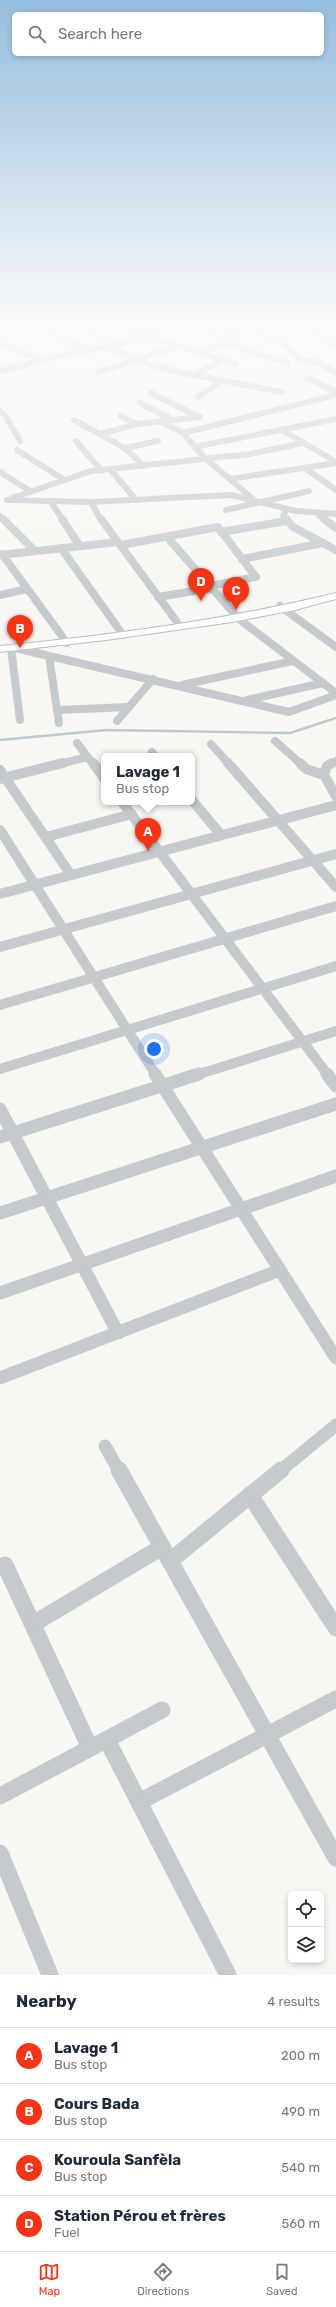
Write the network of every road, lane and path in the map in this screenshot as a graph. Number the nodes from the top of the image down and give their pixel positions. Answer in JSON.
{"nodes":[{"id":1,"x":8,"y":420,"type":"edge"},
{"id":2,"x":74,"y":420,"type":"dead end"},
{"id":3,"x":129,"y":420,"type":"edge"},
{"id":4,"x":173,"y":420,"type":"edge"},
{"id":5,"x":230,"y":420,"type":"edge"},
{"id":6,"x":332,"y":420,"type":"edge"},
{"id":7,"x":160,"y":422,"type":"junction"},
{"id":8,"x":137,"y":424,"type":"junction"},
{"id":9,"x":282,"y":430,"type":"junction"},
{"id":10,"x":183,"y":433,"type":"junction"},
{"id":11,"x":101,"y":434,"type":"junction"},
{"id":12,"x":20,"y":441,"type":"dead end"},
{"id":13,"x":76,"y":441,"type":"dead end"},
{"id":14,"x":158,"y":441,"type":"dead end"},
{"id":15,"x":303,"y":443,"type":"junction"},
{"id":16,"x":194,"y":447,"type":"junction"},
{"id":17,"x":126,"y":448,"type":"junction"},
{"id":18,"x":17,"y":450,"type":"dead end"},
{"id":19,"x":205,"y":458,"type":"junction"},
{"id":20,"x":336,"y":463,"type":"edge"},
{"id":21,"x":144,"y":466,"type":"junction"},
{"id":22,"x":305,"y":468,"type":"junction"},
{"id":23,"x":110,"y":469,"type":"junction"},
{"id":24,"x":101,"y":470,"type":"junction"},
{"id":25,"x":0,"y":472,"type":"edge"},
{"id":26,"x":63,"y":479,"type":"junction"},
{"id":27,"x":230,"y":479,"type":"junction"},
{"id":28,"x":332,"y":484,"type":"edge"},
{"id":29,"x":336,"y":490,"type":"edge"},
{"id":30,"x":30,"y":491,"type":"junction"},
{"id":31,"x":309,"y":491,"type":"dead end"},
{"id":32,"x":254,"y":499,"type":"junction"},
{"id":33,"x":3,"y":500,"type":"edge"},
{"id":34,"x":136,"y":500,"type":"junction"},
{"id":35,"x":50,"y":501,"type":"junction"},
{"id":36,"x":91,"y":502,"type":"junction"},
{"id":37,"x":262,"y":502,"type":"junction"},
{"id":38,"x":226,"y":510,"type":"dead end"},
{"id":39,"x":286,"y":510,"type":"junction"},
{"id":40,"x":336,"y":514,"type":"edge"},
{"id":41,"x":319,"y":515,"type":"junction"},
{"id":42,"x":0,"y":516,"type":"edge"},
{"id":43,"x":287,"y":521,"type":"junction"},
{"id":44,"x":336,"y":528,"type":"edge"},
{"id":45,"x":221,"y":532,"type":"junction"},
{"id":46,"x":167,"y":537,"type":"junction"},
{"id":47,"x":119,"y":543,"type":"junction"},
{"id":48,"x":323,"y":543,"type":"junction"},
{"id":49,"x":80,"y":546,"type":"junction"},
{"id":50,"x":61,"y":548,"type":"junction"},
{"id":51,"x":336,"y":550,"type":"edge"},
{"id":52,"x":35,"y":551,"type":"junction"},
{"id":53,"x":1,"y":555,"type":"edge"},
{"id":54,"x":242,"y":559,"type":"junction"},
{"id":55,"x":211,"y":586,"type":"junction"},
{"id":56,"x":27,"y":589,"type":"junction"},
{"id":57,"x":336,"y":591,"type":"edge"},
{"id":58,"x":0,"y":595,"type":"edge"},
{"id":59,"x":336,"y":596,"type":"edge"},
{"id":60,"x":158,"y":597,"type":"junction"},
{"id":61,"x":283,"y":608,"type":"junction"},
{"id":62,"x":237,"y":616,"type":"junction"},
{"id":63,"x":177,"y":622,"type":"junction"},
{"id":64,"x":122,"y":633,"type":"junction"},
{"id":65,"x":65,"y":641,"type":"junction"},
{"id":66,"x":336,"y":647,"type":"edge"},
{"id":67,"x":13,"y":648,"type":"junction"},
{"id":68,"x":0,"y":649,"type":"edge"},
{"id":69,"x":49,"y":656,"type":"junction"},
{"id":70,"x":293,"y":661,"type":"junction"},
{"id":71,"x":153,"y":680,"type":"junction"},
{"id":72,"x":323,"y":683,"type":"junction"},
{"id":73,"x":179,"y":686,"type":"junction"},
{"id":74,"x":336,"y":694,"type":"edge"},
{"id":75,"x":244,"y":701,"type":"junction"},
{"id":76,"x":129,"y":707,"type":"junction"},
{"id":77,"x":57,"y":710,"type":"junction"},
{"id":78,"x":20,"y":720,"type":"dead end"},
{"id":79,"x":117,"y":721,"type":"dead end"},
{"id":80,"x":59,"y":723,"type":"dead end"},
{"id":81,"x":275,"y":741,"type":"dead end"},
{"id":82,"x":77,"y":743,"type":"dead end"},
{"id":83,"x":211,"y":744,"type":"dead end"},
{"id":84,"x":88,"y":757,"type":"junction"},
{"id":85,"x":336,"y":761,"type":"edge"},
{"id":86,"x":101,"y":774,"type":"edge"},
{"id":87,"x":2,"y":775,"type":"edge"},
{"id":88,"x":324,"y":775,"type":"junction"},
{"id":89,"x":336,"y":796,"type":"edge"},
{"id":90,"x":195,"y":804,"type":"edge"},
{"id":91,"x":124,"y":805,"type":"edge"},
{"id":92,"x":336,"y":805,"type":"edge"},
{"id":93,"x":132,"y":814,"type":"junction"},
{"id":94,"x":277,"y":820,"type":"junction"},
{"id":95,"x":0,"y":830,"type":"edge"},
{"id":96,"x":221,"y":835,"type":"junction"},
{"id":97,"x":46,"y":837,"type":"junction"},
{"id":98,"x":160,"y":852,"type":"junction"},
{"id":99,"x":336,"y":854,"type":"edge"},
{"id":100,"x":312,"y":860,"type":"junction"},
{"id":101,"x":71,"y":875,"type":"junction"},
{"id":102,"x":35,"y":885,"type":"junction"},
{"id":103,"x":336,"y":887,"type":"edge"},
{"id":104,"x":0,"y":894,"type":"edge"},
{"id":105,"x":191,"y":894,"type":"junction"},
{"id":106,"x":336,"y":906,"type":"edge"},
{"id":107,"x":63,"y":929,"type":"junction"},
{"id":108,"x":224,"y":938,"type":"junction"},
{"id":109,"x":0,"y":947,"type":"edge"},
{"id":110,"x":336,"y":966,"type":"edge"},
{"id":111,"x":93,"y":976,"type":"junction"},
{"id":112,"x":263,"y":989,"type":"junction"},
{"id":113,"x":0,"y":1005,"type":"edge"},
{"id":114,"x":128,"y":1030,"type":"junction"},
{"id":115,"x":336,"y":1031,"type":"edge"},
{"id":116,"x":302,"y":1042,"type":"junction"},
{"id":117,"x":0,"y":1069,"type":"edge"},
{"id":118,"x":163,"y":1086,"type":"junction"},
{"id":119,"x":336,"y":1086,"type":"edge"},
{"id":120,"x":336,"y":1104,"type":"edge"},
{"id":121,"x":0,"y":1109,"type":"edge"},
{"id":122,"x":13,"y":1133,"type":"junction"},
{"id":123,"x":0,"y":1137,"type":"edge"},
{"id":124,"x":202,"y":1148,"type":"junction"},
{"id":125,"x":336,"y":1176,"type":"edge"},
{"id":126,"x":47,"y":1198,"type":"junction"},
{"id":127,"x":241,"y":1209,"type":"junction"},
{"id":128,"x":0,"y":1213,"type":"edge"},
{"id":129,"x":82,"y":1265,"type":"junction"},
{"id":130,"x":280,"y":1270,"type":"junction"},
{"id":131,"x":0,"y":1293,"type":"edge"},
{"id":132,"x":118,"y":1333,"type":"junction"},
{"id":133,"x":336,"y":1358,"type":"edge"},
{"id":134,"x":0,"y":1378,"type":"edge"},
{"id":135,"x":335,"y":1430,"type":"edge"},
{"id":136,"x":105,"y":1446,"type":"dead end"},
{"id":137,"x":250,"y":1495,"type":"junction"},
{"id":138,"x":166,"y":1554,"type":"junction"},
{"id":139,"x":5,"y":1565,"type":"dead end"},
{"id":140,"x":33,"y":1624,"type":"junction"},
{"id":141,"x":336,"y":1628,"type":"edge"},
{"id":142,"x":336,"y":1699,"type":"edge"},
{"id":143,"x":162,"y":1710,"type":"dead end"},
{"id":144,"x":267,"y":1735,"type":"junction"},
{"id":145,"x":107,"y":1740,"type":"junction"},
{"id":146,"x":90,"y":1748,"type":"junction"},
{"id":147,"x":0,"y":1796,"type":"edge"},
{"id":148,"x":139,"y":1802,"type":"junction"},
{"id":149,"x":0,"y":1853,"type":"edge"},
{"id":150,"x":336,"y":1858,"type":"edge"},
{"id":151,"x":50,"y":1975,"type":"edge"},
{"id":152,"x":228,"y":1975,"type":"edge"}],
"edges":[{"from":1,"to":12,"type":"street"},
{"from":2,"to":11,"type":"street"},
{"from":3,"to":8,"type":"street"},
{"from":4,"to":7,"type":"street"},
{"from":5,"to":10,"type":"street"},
{"from":6,"to":9,"type":"street"},
{"from":7,"to":8,"type":"street"},
{"from":7,"to":10,"type":"street"},
{"from":8,"to":11,"type":"street"},
{"from":9,"to":15,"type":"street"},
{"from":9,"to":16,"type":"street"},
{"from":10,"to":16,"type":"street"},
{"from":11,"to":17,"type":"street"},
{"from":13,"to":24,"type":"street"},
{"from":14,"to":17,"type":"street"},
{"from":15,"to":19,"type":"street"},
{"from":15,"to":20,"type":"street"},
{"from":16,"to":19,"type":"street"},
{"from":17,"to":21,"type":"street"},
{"from":18,"to":26,"type":"street"},
{"from":19,"to":21,"type":"street"},
{"from":19,"to":27,"type":"street"},
{"from":20,"to":22,"type":"street"},
{"from":21,"to":23,"type":"street"},
{"from":22,"to":27,"type":"street"},
{"from":22,"to":28,"type":"street"},
{"from":23,"to":24,"type":"street"},
{"from":23,"to":34,"type":"street"},
{"from":24,"to":26,"type":"street"},
{"from":25,"to":30,"type":"street"},
{"from":26,"to":30,"type":"street"},
{"from":27,"to":32,"type":"street"},
{"from":28,"to":29,"type":"street"},
{"from":30,"to":33,"type":"street"},
{"from":31,"to":37,"type":"street"},
{"from":32,"to":34,"type":"street"},
{"from":32,"to":37,"type":"street"},
{"from":33,"to":35,"type":"street"},
{"from":34,"to":36,"type":"street"},
{"from":35,"to":36,"type":"street"},
{"from":35,"to":49,"type":"street"},
{"from":36,"to":47,"type":"street"},
{"from":37,"to":38,"type":"street"},
{"from":37,"to":39,"type":"street"},
{"from":39,"to":41,"type":"street"},
{"from":39,"to":43,"type":"street"},
{"from":40,"to":41,"type":"street"},
{"from":41,"to":44,"type":"street"},
{"from":42,"to":52,"type":"street"},
{"from":43,"to":45,"type":"street"},
{"from":43,"to":48,"type":"street"},
{"from":45,"to":46,"type":"street"},
{"from":45,"to":54,"type":"street"},
{"from":46,"to":47,"type":"street"},
{"from":46,"to":55,"type":"street"},
{"from":47,"to":49,"type":"street"},
{"from":47,"to":60,"type":"street"},
{"from":48,"to":51,"type":"street"},
{"from":48,"to":54,"type":"street"},
{"from":49,"to":50,"type":"street"},
{"from":50,"to":52,"type":"street"},
{"from":50,"to":64,"type":"street"},
{"from":52,"to":53,"type":"street"},
{"from":53,"to":56,"type":"street"},
{"from":54,"to":55,"type":"street"},
{"from":55,"to":60,"type":"street"},
{"from":55,"to":62,"type":"street"},
{"from":56,"to":58,"type":"street"},
{"from":56,"to":65,"type":"street"},
{"from":57,"to":61,"type":"main road"},
{"from":59,"to":61,"type":"main road"},
{"from":60,"to":63,"type":"street"},
{"from":61,"to":62,"type":"main road"},
{"from":61,"to":66,"type":"street"},
{"from":62,"to":63,"type":"main road"},
{"from":62,"to":64,"type":"main road"},
{"from":62,"to":70,"type":"street"},
{"from":63,"to":64,"type":"main road"},
{"from":64,"to":65,"type":"main road"},
{"from":65,"to":67,"type":"main road"},
{"from":67,"to":68,"type":"main road"},
{"from":67,"to":69,"type":"street"},
{"from":67,"to":78,"type":"street"},
{"from":69,"to":71,"type":"street"},
{"from":69,"to":77,"type":"street"},
{"from":70,"to":72,"type":"street"},
{"from":70,"to":73,"type":"street"},
{"from":71,"to":73,"type":"street"},
{"from":71,"to":76,"type":"street"},
{"from":72,"to":74,"type":"street"},
{"from":72,"to":75,"type":"street"},
{"from":73,"to":75,"type":"street"},
{"from":74,"to":75,"type":"street"},
{"from":76,"to":77,"type":"street"},
{"from":76,"to":79,"type":"street"},
{"from":77,"to":80,"type":"street"},
{"from":81,"to":88,"type":"street"},
{"from":82,"to":84,"type":"street"},
{"from":83,"to":94,"type":"street"},
{"from":84,"to":86,"type":"street"},
{"from":84,"to":87,"type":"street"},
{"from":85,"to":88,"type":"street"},
{"from":87,"to":97,"type":"street"},
{"from":88,"to":89,"type":"street"},
{"from":90,"to":96,"type":"street"},
{"from":91,"to":93,"type":"street"},
{"from":92,"to":94,"type":"street"},
{"from":93,"to":97,"type":"street"},
{"from":93,"to":98,"type":"street"},
{"from":94,"to":96,"type":"street"},
{"from":94,"to":100,"type":"street"},
{"from":95,"to":102,"type":"street"},
{"from":96,"to":98,"type":"street"},
{"from":97,"to":101,"type":"street"},
{"from":98,"to":101,"type":"street"},
{"from":98,"to":105,"type":"street"},
{"from":99,"to":100,"type":"street"},
{"from":100,"to":103,"type":"street"},
{"from":100,"to":105,"type":"street"},
{"from":101,"to":102,"type":"street"},
{"from":102,"to":104,"type":"street"},
{"from":102,"to":107,"type":"street"},
{"from":105,"to":107,"type":"street"},
{"from":105,"to":108,"type":"street"},
{"from":106,"to":108,"type":"street"},
{"from":107,"to":109,"type":"street"},
{"from":107,"to":111,"type":"street"},
{"from":108,"to":111,"type":"street"},
{"from":108,"to":112,"type":"street"},
{"from":110,"to":112,"type":"street"},
{"from":111,"to":113,"type":"street"},
{"from":111,"to":114,"type":"street"},
{"from":112,"to":114,"type":"street"},
{"from":112,"to":116,"type":"street"},
{"from":114,"to":117,"type":"street"},
{"from":114,"to":118,"type":"street"},
{"from":115,"to":116,"type":"street"},
{"from":116,"to":118,"type":"street"},
{"from":116,"to":119,"type":"street"},
{"from":118,"to":122,"type":"street"},
{"from":118,"to":124,"type":"street"},
{"from":120,"to":124,"type":"street"},
{"from":121,"to":122,"type":"street"},
{"from":122,"to":123,"type":"street"},
{"from":122,"to":126,"type":"street"},
{"from":124,"to":126,"type":"street"},
{"from":124,"to":127,"type":"street"},
{"from":125,"to":127,"type":"street"},
{"from":126,"to":128,"type":"street"},
{"from":126,"to":129,"type":"street"},
{"from":127,"to":129,"type":"street"},
{"from":127,"to":130,"type":"street"},
{"from":129,"to":131,"type":"street"},
{"from":129,"to":132,"type":"street"},
{"from":130,"to":132,"type":"street"},
{"from":130,"to":133,"type":"street"},
{"from":132,"to":134,"type":"street"},
{"from":135,"to":137,"type":"street"},
{"from":136,"to":138,"type":"street"},
{"from":137,"to":138,"type":"street"},
{"from":137,"to":141,"type":"street"},
{"from":138,"to":140,"type":"street"},
{"from":138,"to":144,"type":"street"},
{"from":139,"to":140,"type":"street"},
{"from":140,"to":146,"type":"street"},
{"from":142,"to":144,"type":"street"},
{"from":143,"to":145,"type":"street"},
{"from":144,"to":148,"type":"street"},
{"from":144,"to":150,"type":"street"},
{"from":145,"to":146,"type":"street"},
{"from":145,"to":148,"type":"street"},
{"from":146,"to":147,"type":"street"},
{"from":148,"to":152,"type":"street"},
{"from":149,"to":151,"type":"street"}]}
